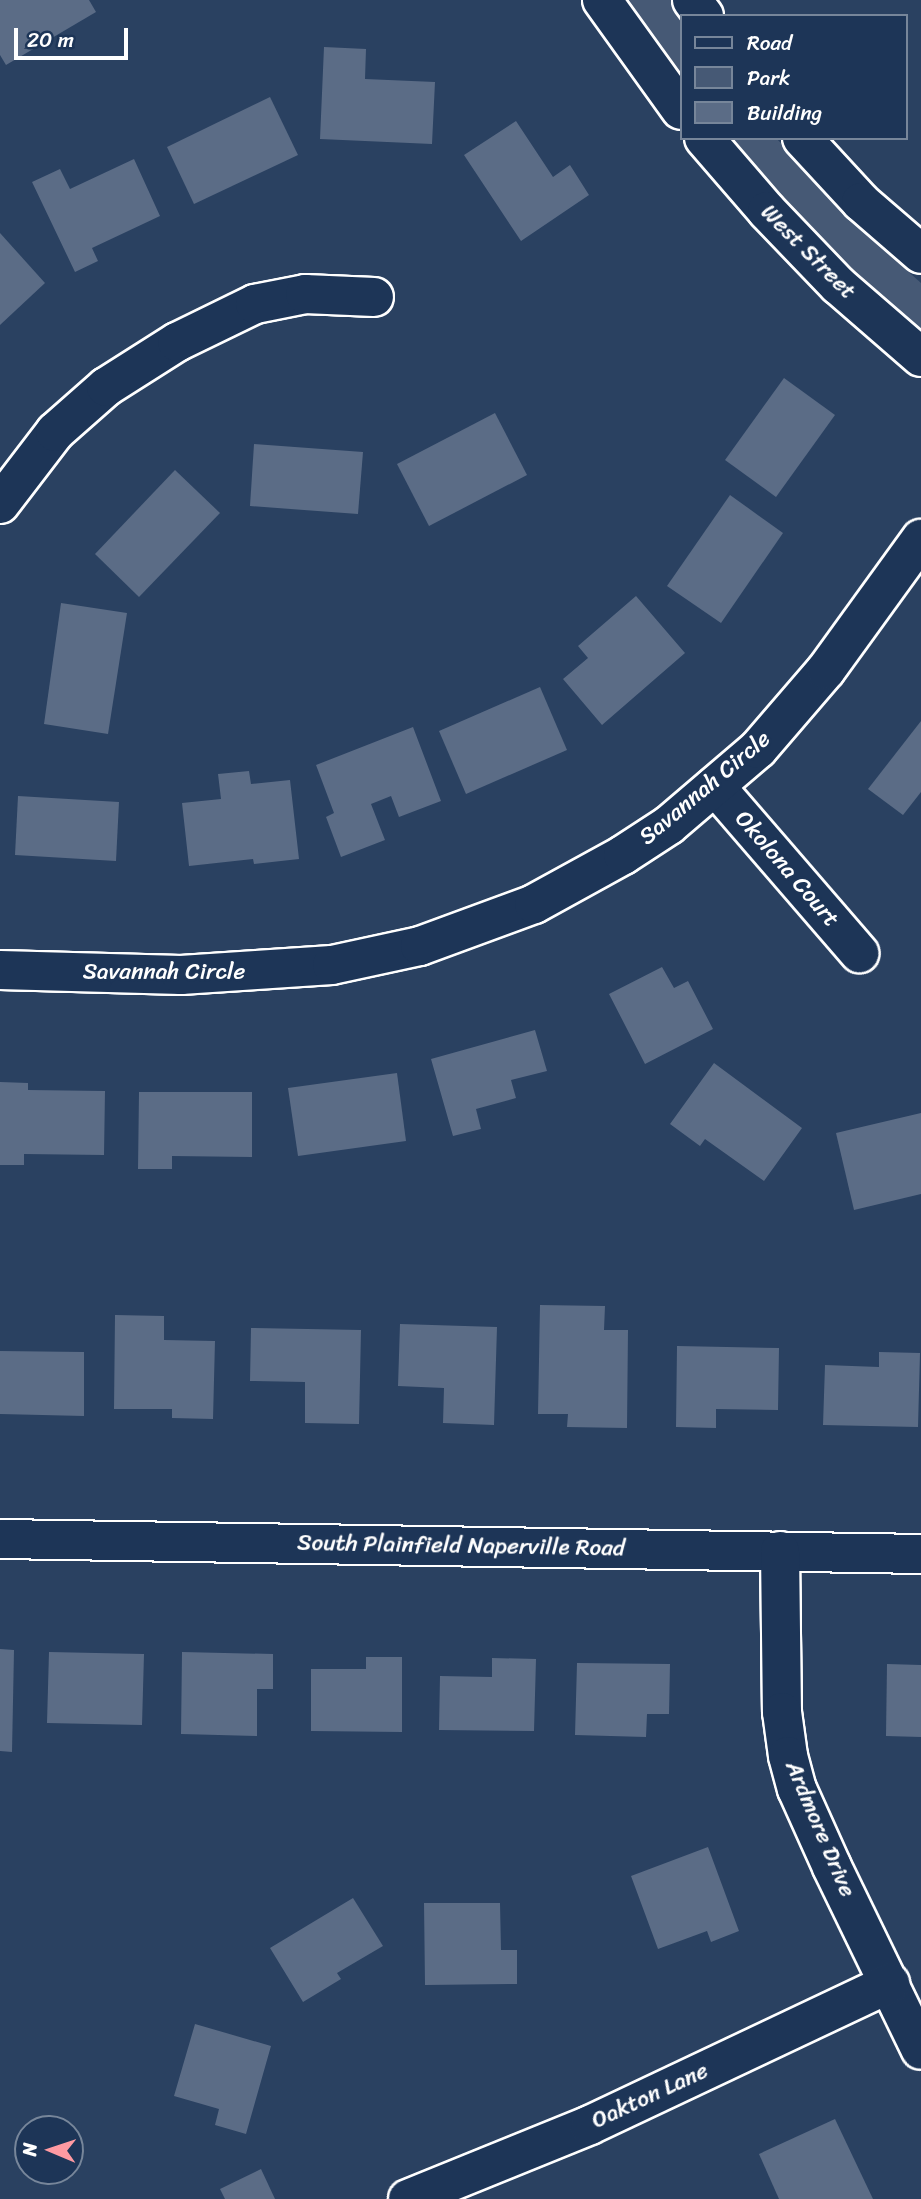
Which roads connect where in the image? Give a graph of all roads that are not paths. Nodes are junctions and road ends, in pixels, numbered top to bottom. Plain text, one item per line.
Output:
1 (602, 0) edge
2 (680, 109) edge
3 (706, 140) edge
4 (804, 140) edge
5 (921, 254) edge
6 (374, 297) dead end
7 (921, 357) edge
8 (0, 504) edge
9 (921, 539) edge
10 (715, 786) junction
11 (859, 953) dead end
12 (0, 970) edge
13 (0, 1539) edge
14 (780, 1552) junction
15 (921, 1554) edge
16 (890, 1983) junction
17 (921, 2050) edge
18 (408, 2199) edge

1 - 2 street
3 - 7 street, West Street
4 - 5 street
6 - 8 street
9 - 10 street, Savannah Circle
10 - 11 street, Okolona Court
10 - 12 street, Savannah Circle
13 - 14 street, South Plainfield Naperville Road
14 - 15 street, South Plainfield Naperville Road
14 - 16 street, Ardmore Drive
16 - 17 street, Ardmore Drive
16 - 18 street, Oakton Lane

